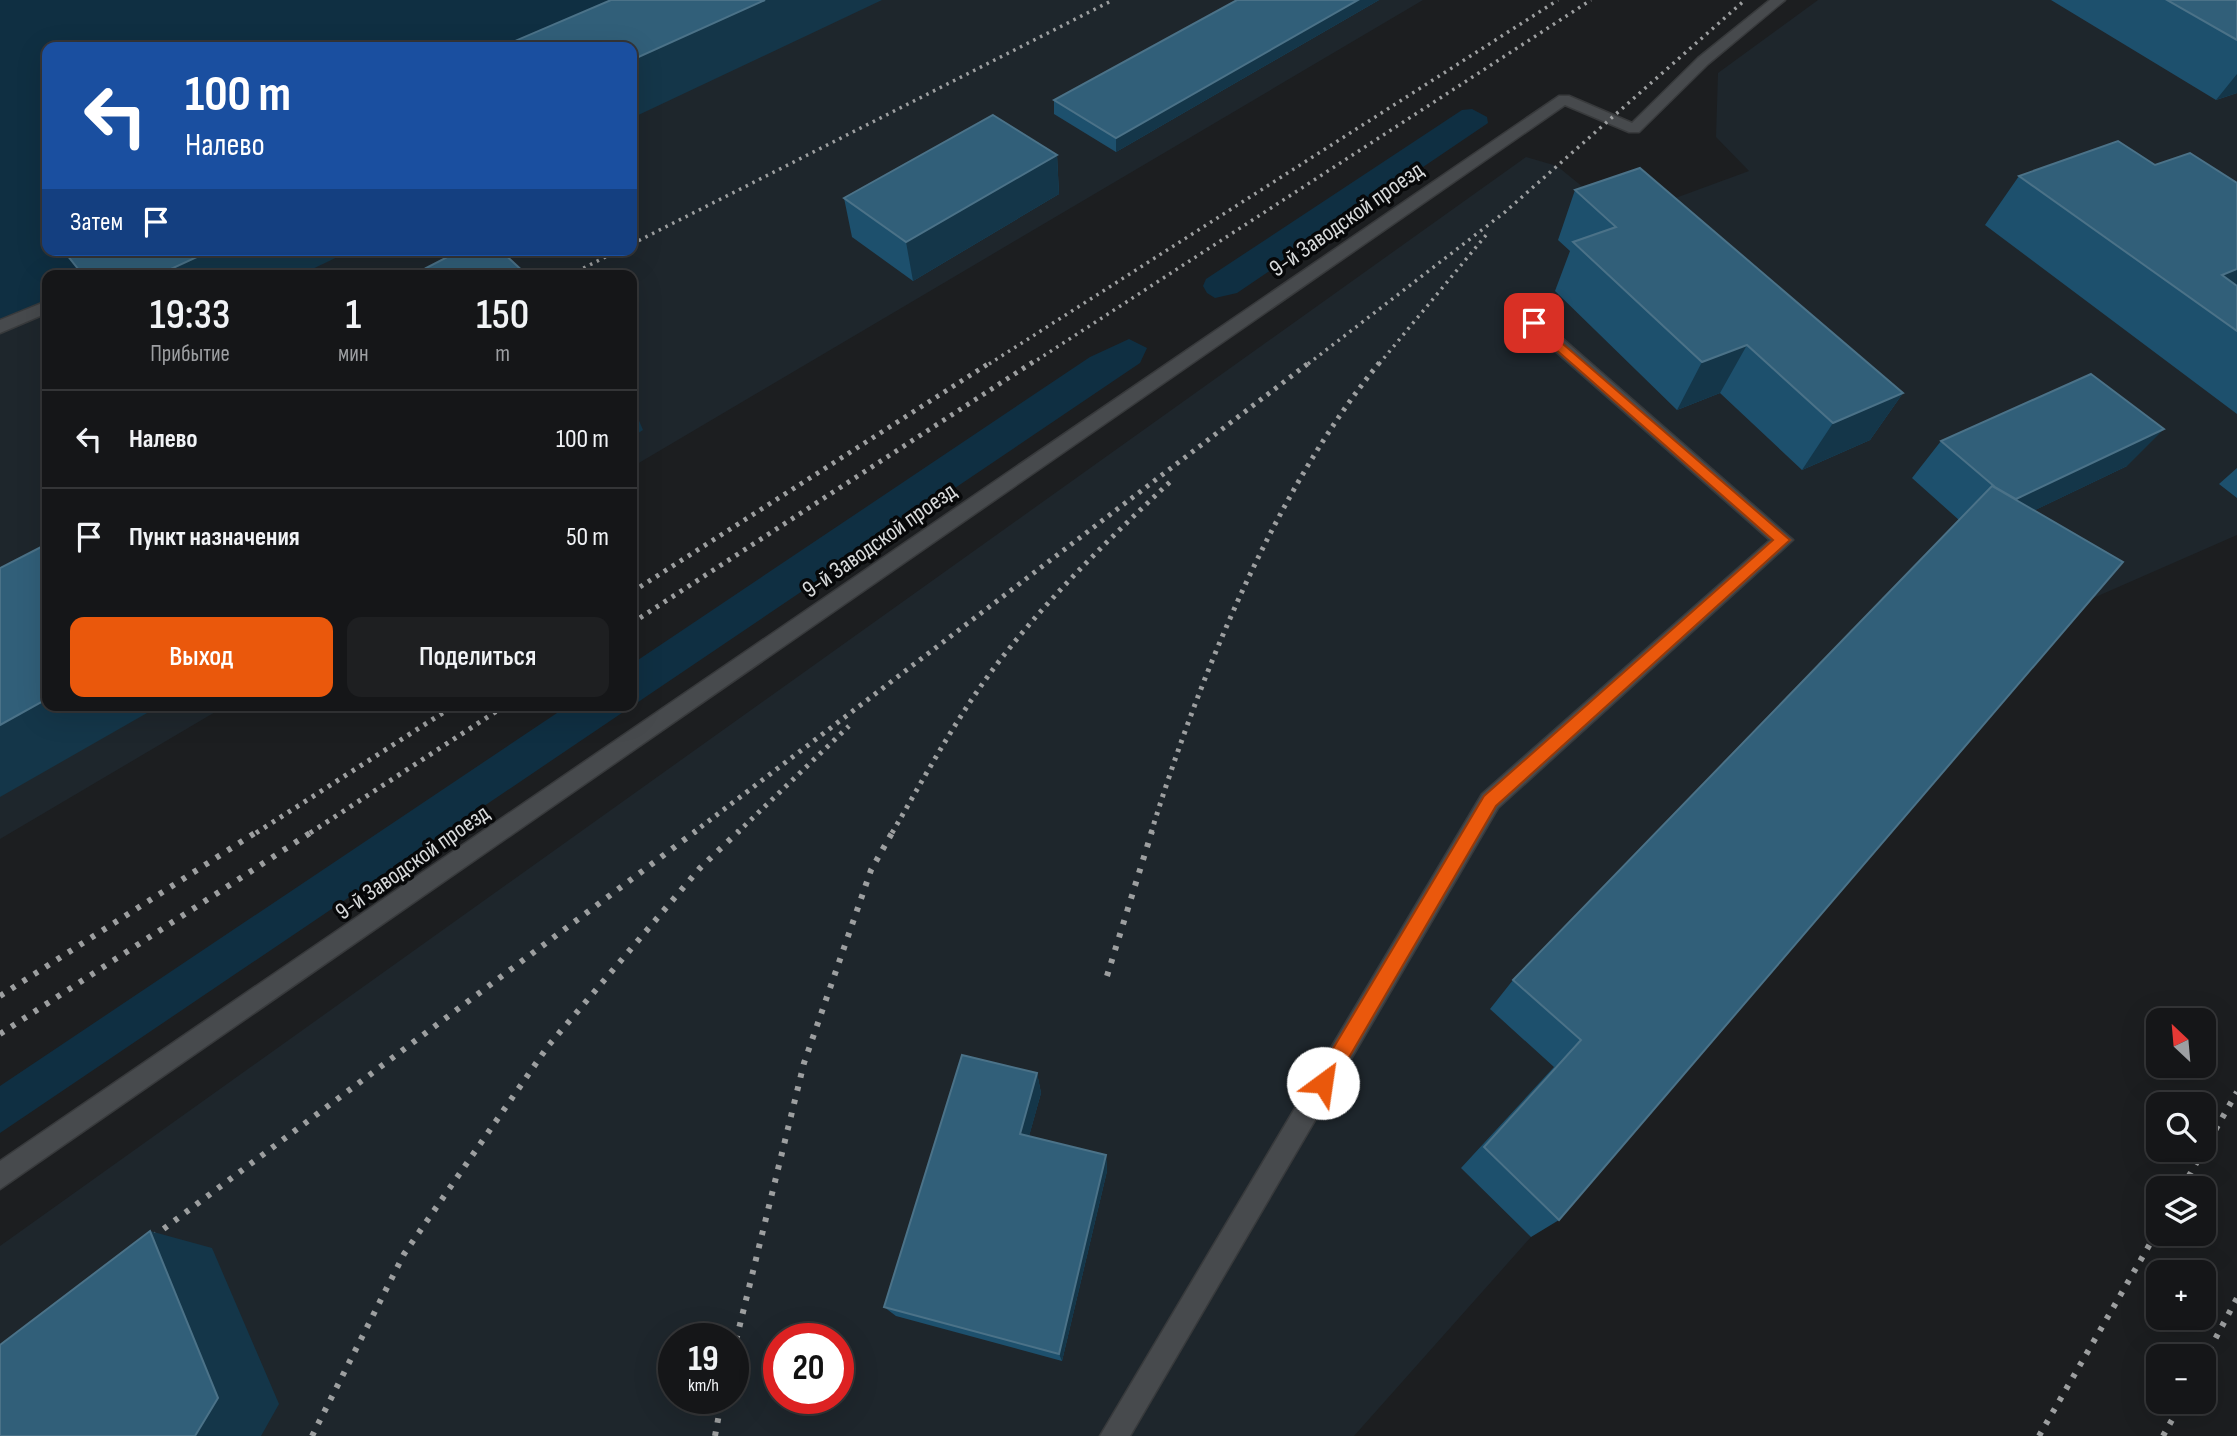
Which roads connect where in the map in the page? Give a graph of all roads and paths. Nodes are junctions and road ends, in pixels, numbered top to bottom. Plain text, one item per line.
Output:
1 (1778, 0) edge
2 (42, 309) edge
3 (1534, 323) dead end
4 (0, 327) edge
5 (0, 1176) edge
6 (1114, 1436) edge

1 - 5 lane, 9-й Заводской проезд
2 - 4 lane
3 - 6 lane

